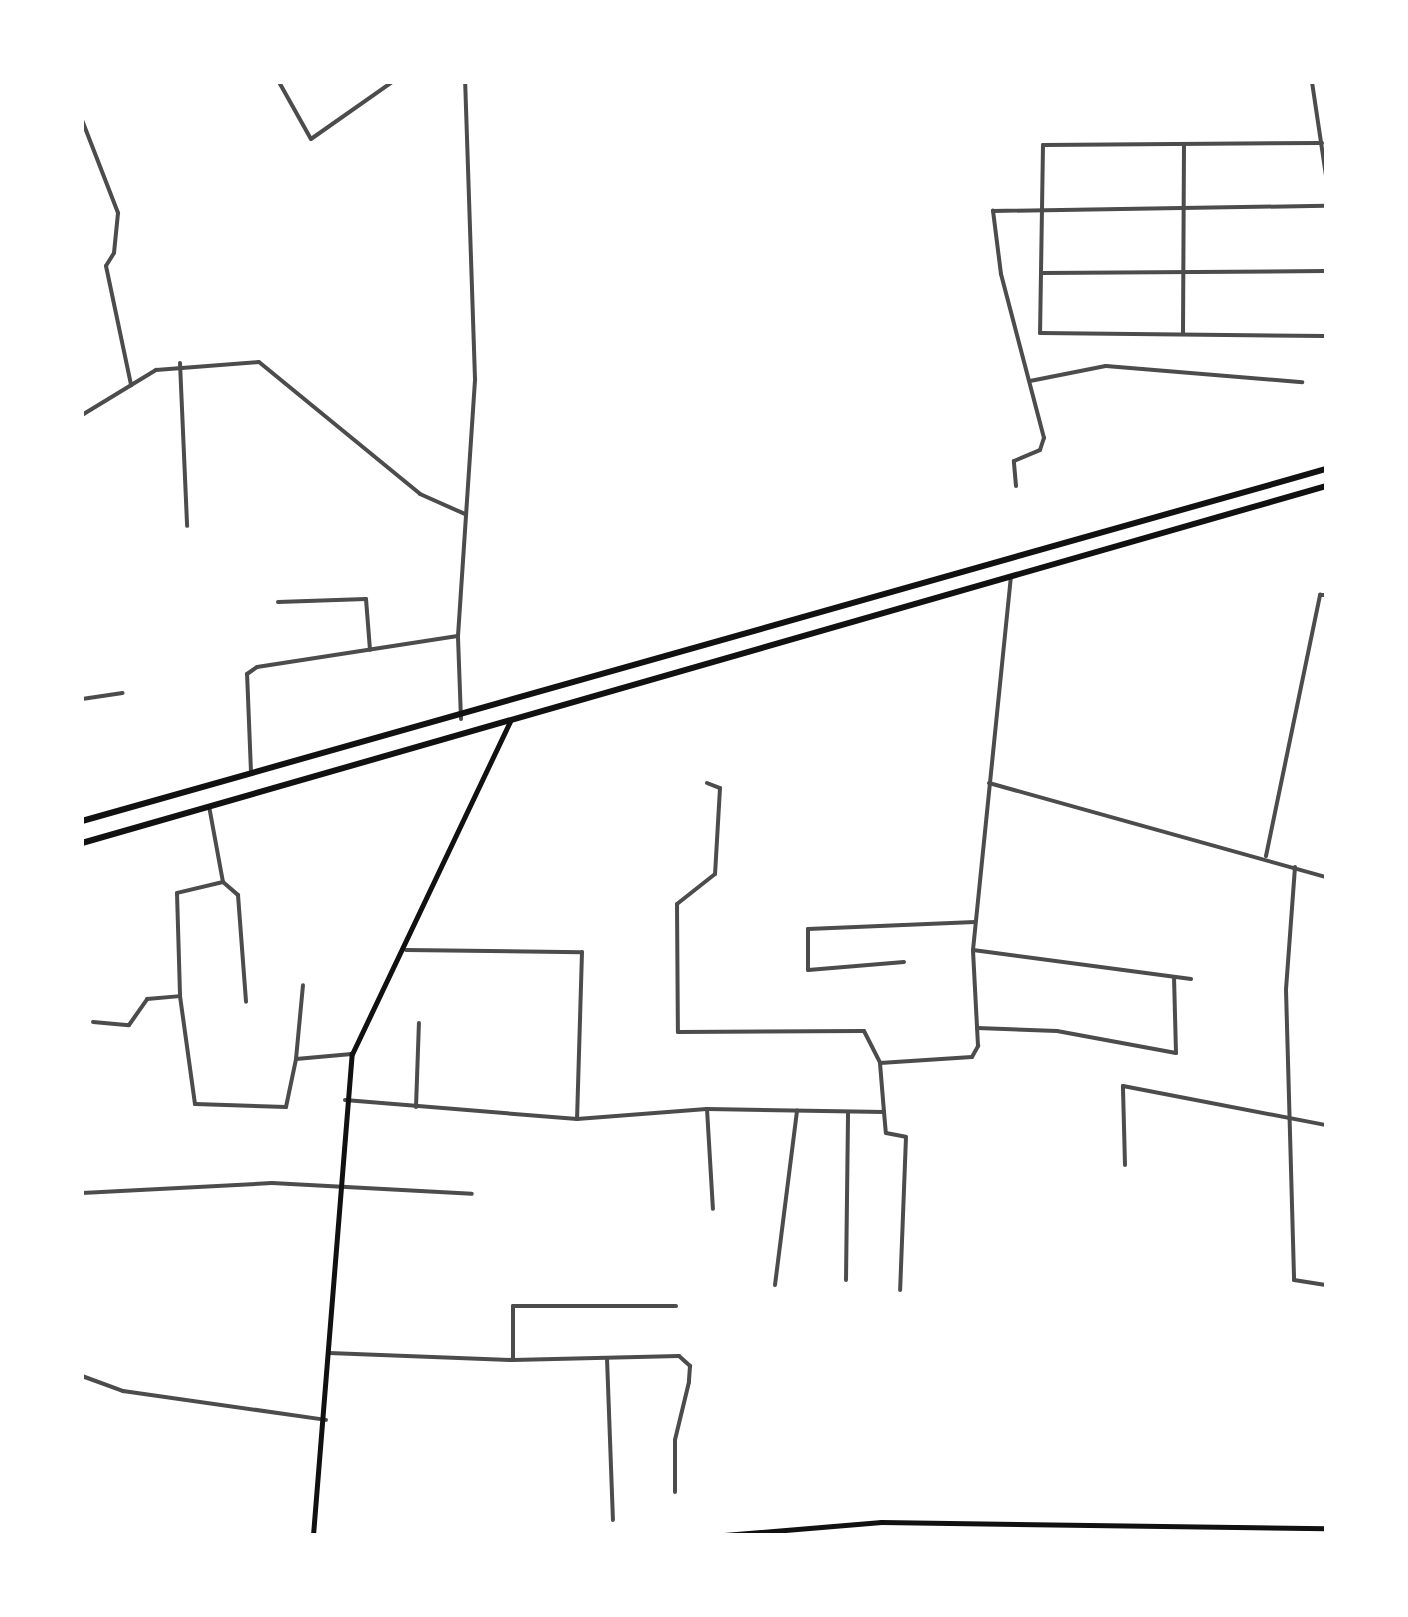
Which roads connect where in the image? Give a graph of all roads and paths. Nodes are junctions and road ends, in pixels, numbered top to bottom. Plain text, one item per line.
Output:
1 (279, 82) edge
2 (392, 82) edge
3 (465, 82) edge
4 (1312, 82) edge
5 (82, 120) edge
6 (1322, 143) junction
7 (1184, 144) junction
8 (1326, 176) edge
9 (1185, 205) junction
10 (1042, 206) junction
11 (1326, 206) edge
12 (1186, 271) junction
13 (1326, 271) edge
14 (1041, 273) junction
15 (1183, 334) junction
16 (1326, 336) edge
17 (180, 363) junction
18 (1030, 381) junction
19 (1302, 382) dead end
20 (131, 385) junction
21 (82, 415) edge
22 (1326, 469) edge
23 (1016, 486) dead end
24 (1326, 486) edge
25 (465, 514) junction
26 (187, 526) dead end
27 (1011, 577) junction
28 (1326, 595) edge
29 (278, 602) dead end
30 (458, 636) junction
31 (370, 650) junction
32 (123, 693) dead end
33 (82, 699) edge
34 (461, 719) junction
35 (510, 722) junction
36 (252, 775) junction
37 (707, 783) dead end
38 (989, 783) junction
39 (209, 806) junction
40 (82, 821) edge
41 (82, 843) edge
42 (1266, 856) junction
43 (1295, 867) junction
44 (1326, 877) edge
45 (223, 882) junction
46 (975, 922) junction
47 (406, 950) junction
48 (973, 950) junction
49 (904, 962) dead end
50 (1174, 977) junction
51 (1191, 979) dead end
52 (303, 985) dead end
53 (180, 996) junction
54 (246, 1002) dead end
55 (93, 1022) dead end
56 (419, 1023) dead end
57 (977, 1028) junction
58 (352, 1054) junction
59 (296, 1059) junction
60 (880, 1063) junction
61 (345, 1100) junction
62 (416, 1107) junction
63 (707, 1109) junction
64 (797, 1110) junction
65 (848, 1112) junction
66 (884, 1112) junction
67 (577, 1119) junction
68 (1288, 1121) junction
69 (1326, 1125) edge
70 (1125, 1165) dead end
71 (336, 1187) junction
72 (82, 1193) edge
73 (472, 1194) dead end
74 (713, 1209) dead end
75 (846, 1280) dead end
76 (775, 1285) dead end
77 (1326, 1285) edge
78 (900, 1290) dead end
79 (676, 1306) dead end
80 (329, 1353) junction
81 (607, 1358) junction
82 (513, 1360) junction
83 (82, 1376) edge
84 (326, 1420) junction
85 (675, 1492) dead end
86 (613, 1520) dead end
87 (1326, 1528) edge
88 (313, 1535) edge
89 (724, 1535) edge

1 - 2 street
3 - 25 street
4 - 6 street
5 - 20 street
6 - 7 street
6 - 8 street
7 - 9 street
7 - 10 street
9 - 10 street
9 - 11 street
9 - 12 street
10 - 14 street
10 - 18 street
12 - 13 street
12 - 14 street
12 - 15 street
14 - 15 street
15 - 16 street
17 - 20 street
17 - 25 street
17 - 26 street
18 - 19 street
18 - 23 street
20 - 21 street
22 - 34 highway
24 - 27 highway
25 - 30 street
27 - 35 highway
27 - 38 street
28 - 42 street
29 - 31 street
30 - 31 street
30 - 34 street
31 - 36 street
32 - 33 street
34 - 36 highway
35 - 39 highway
35 - 47 main road
36 - 40 highway
37 - 60 street
38 - 42 street
38 - 46 street
39 - 41 highway
39 - 45 street
42 - 43 street
43 - 44 street
43 - 68 street
45 - 53 street
45 - 54 street
46 - 48 street
46 - 49 street
47 - 58 main road
47 - 67 street
48 - 50 street
48 - 57 street
50 - 51 street
50 - 57 street
52 - 59 street
53 - 55 street
53 - 59 street
56 - 62 street
57 - 60 street
58 - 59 street
58 - 61 main road
60 - 66 street
61 - 62 street
61 - 71 main road
62 - 67 street
63 - 64 street
63 - 67 street
63 - 74 street
64 - 65 street
64 - 76 street
65 - 66 street
65 - 75 street
66 - 78 street
68 - 69 street
68 - 70 street
68 - 77 street
71 - 72 street
71 - 73 street
71 - 80 main road
79 - 82 street
80 - 82 street
80 - 84 main road
81 - 82 street
81 - 85 street
81 - 86 street
83 - 84 street
84 - 88 main road
87 - 89 main road

